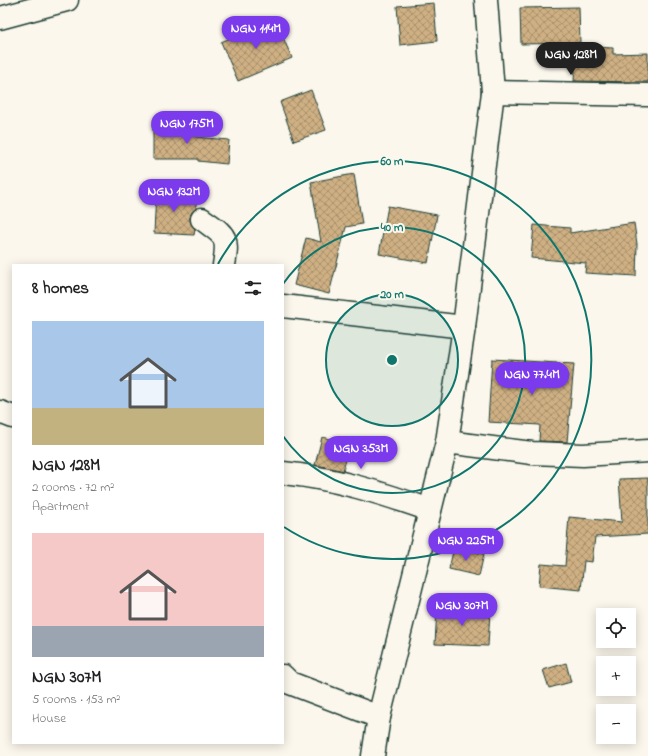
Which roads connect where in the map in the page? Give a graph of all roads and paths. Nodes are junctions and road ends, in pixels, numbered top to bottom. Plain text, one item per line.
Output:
1 (67, 0) edge
2 (486, 0) edge
3 (0, 18) edge
4 (492, 92) junction
5 (648, 95) edge
6 (202, 218) dead end
7 (224, 264) edge
8 (284, 306) edge
9 (464, 327) junction
10 (0, 412) edge
11 (12, 417) edge
12 (447, 442) junction
13 (648, 452) edge
14 (284, 473) edge
15 (430, 510) junction
16 (284, 677) edge
17 (379, 717) junction
18 (373, 756) edge

1 - 3 street
2 - 4 street
4 - 5 street
4 - 9 street
6 - 7 street
8 - 9 street
9 - 12 street
10 - 11 street
12 - 13 street
12 - 15 street
14 - 15 street
15 - 17 street
16 - 17 street
17 - 18 street

